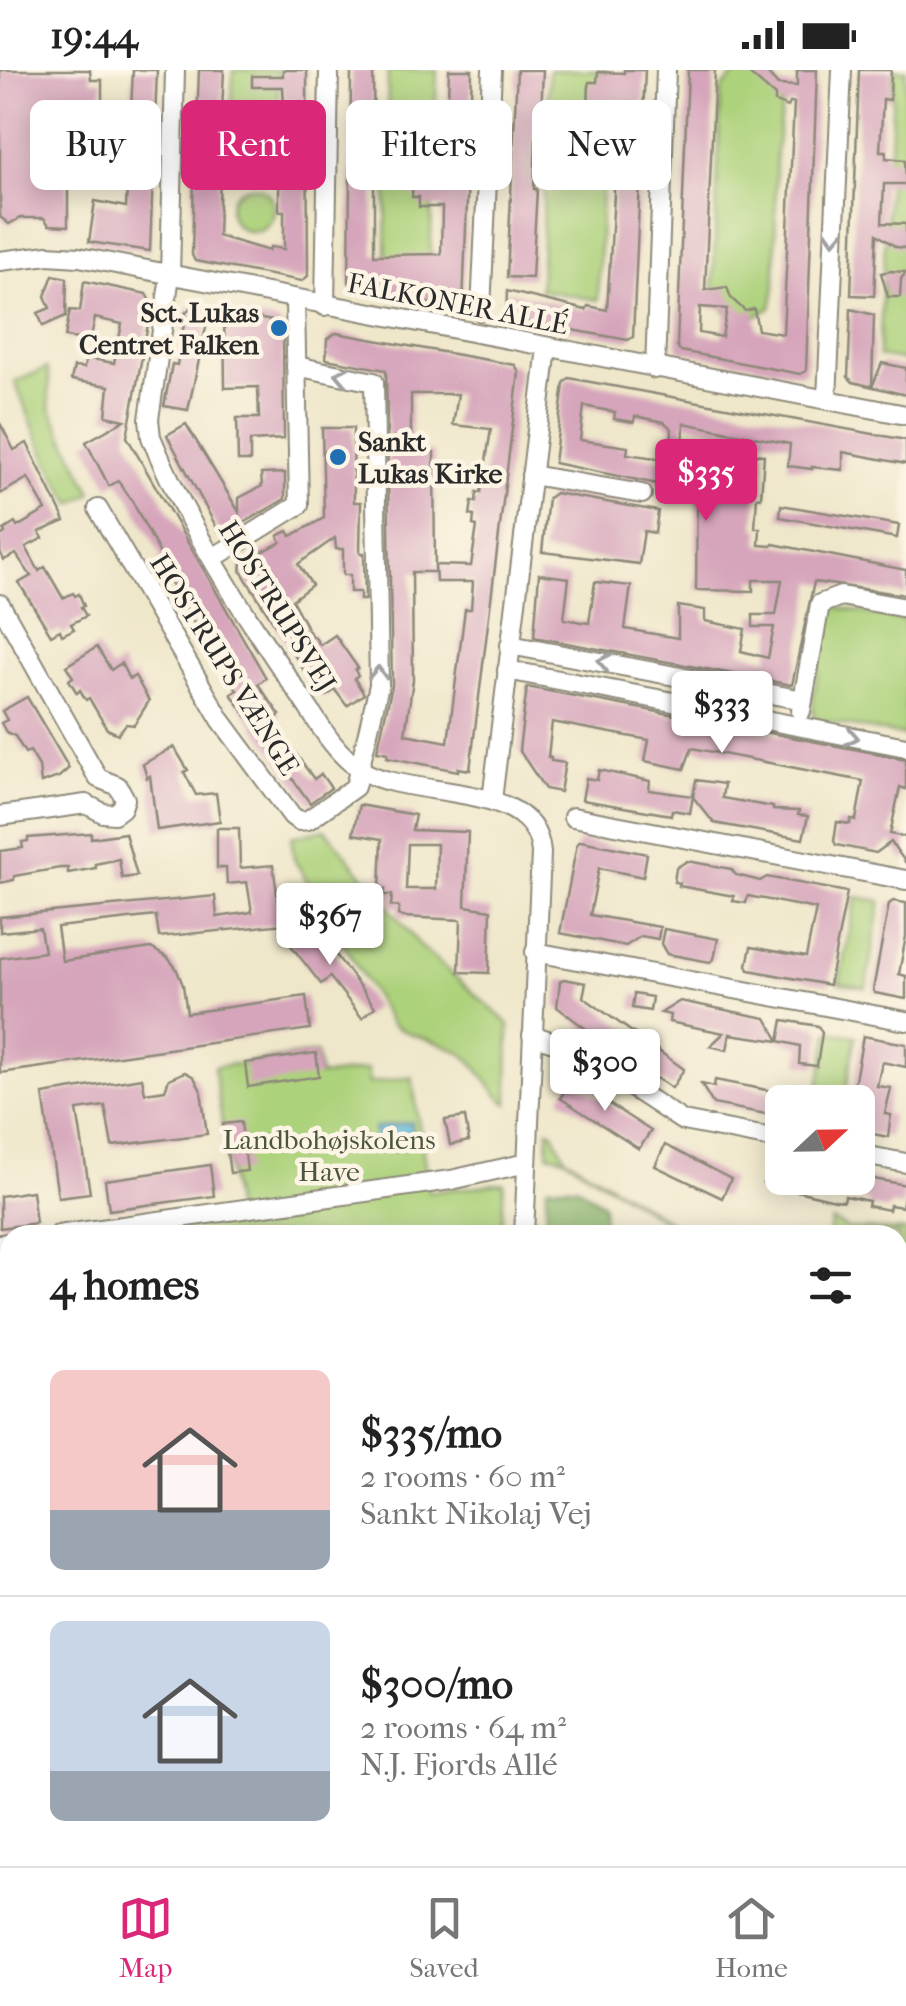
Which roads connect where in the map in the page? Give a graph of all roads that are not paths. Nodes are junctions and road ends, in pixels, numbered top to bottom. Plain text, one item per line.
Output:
1 (175, 70) edge
2 (329, 70) edge
3 (492, 70) edge
4 (666, 70) edge
5 (842, 70) edge
6 (0, 260) edge
7 (170, 276) junction
8 (295, 300) junction
9 (325, 306) junction
10 (480, 311) dead end
11 (548, 348) junction
12 (296, 366) junction
13 (655, 369) junction
14 (827, 400) junction
15 (906, 416) edge
16 (531, 474) junction
17 (642, 494) dead end
18 (98, 509) dead end
19 (213, 558) junction
20 (0, 604) edge
21 (906, 608) edge
22 (5, 623) edge
23 (510, 645) junction
24 (507, 670) junction
25 (803, 700) junction
26 (798, 726) junction
27 (906, 747) edge
28 (360, 769) junction
29 (94, 792) junction
30 (492, 800) junction
31 (0, 816) edge
32 (573, 817) dead end
33 (906, 880) edge
34 (536, 952) junction
35 (906, 1022) edge
36 (532, 1035) junction
37 (765, 1137) edge
38 (875, 1157) edge
39 (527, 1163) junction
40 (906, 1163) edge
41 (130, 1225) edge
42 (524, 1225) edge

1 - 7 street, HOSTRUPSVEJ
2 - 9 street
3 - 10 street
4 - 13 street
5 -> 14 street
6 - 7 street, FALKONER ALLÉ
7 - 8 street, FALKONER ALLÉ
7 - 19 street, HOSTRUPSVEJ
8 - 9 street, FALKONER ALLÉ
8 - 12 street
9 - 11 street, FALKONER ALLÉ
11 - 13 street, FALKONER ALLÉ
11 - 16 street
12 - 19 street
28 -> 12 street
13 - 14 street, FALKONER ALLÉ
14 - 15 street, FALKONER ALLÉ
16 - 17 street
16 - 23 street
18 - 28 street, HOSTRUPS VÆNGE
19 - 28 street, HOSTRUPSVEJ
20 - 22 street
21 - 25 street
22 - 29 street
23 - 24 street
25 -> 23 street
24 - 26 street
24 - 30 street
25 - 26 street
26 -> 27 street
28 - 30 street, HOSTRUPSVEJ
29 - 29 street
29 - 31 street
30 - 34 street, HOSTRUPSVEJ
32 - 33 street
34 - 35 street
34 - 36 street
36 - 37 street
36 - 39 street
38 - 40 street
39 - 41 street
39 - 42 street

